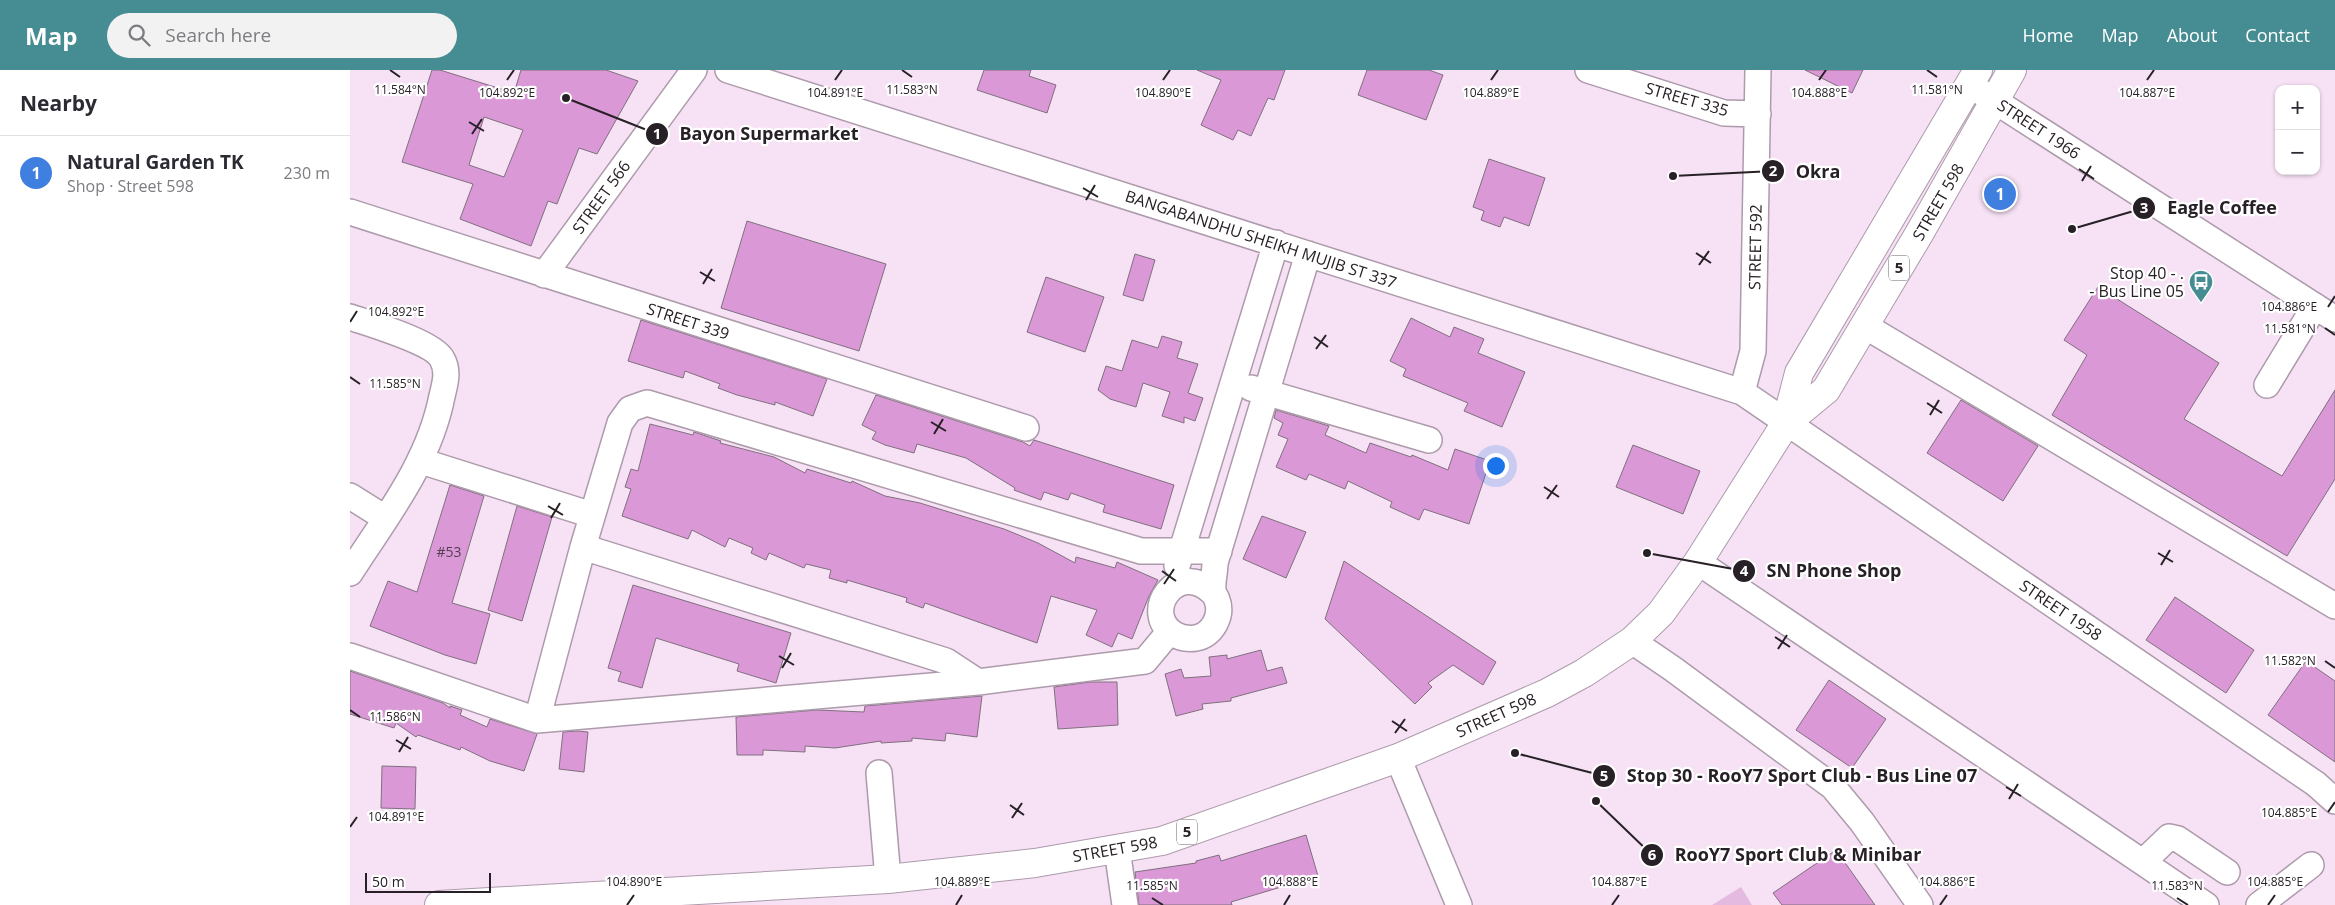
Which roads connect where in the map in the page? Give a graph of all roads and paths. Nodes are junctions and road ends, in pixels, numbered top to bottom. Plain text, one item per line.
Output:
1 (694, 70) edge
2 (728, 70) edge
3 (1588, 70) edge
4 (1758, 70) edge
5 (2012, 70) edge
6 (1974, 77) edge
7 (1996, 101) junction
8 (1758, 114) junction
9 (350, 212) edge
10 (1276, 244) junction
11 (1308, 254) junction
12 (544, 275) junction
13 (2325, 313) edge
14 (350, 317) edge
15 (1865, 326) junction
16 (1234, 383) junction
17 (2267, 385) dead end
18 (1742, 392) junction
19 (1266, 393) junction
20 (1786, 423) junction
21 (1026, 428) dead end
22 (1429, 440) dead end
23 (421, 462) junction
24 (350, 496) edge
25 (592, 515) junction
26 (385, 518) junction
27 (582, 547) junction
28 (1182, 551) junction
29 (1219, 551) junction
30 (1698, 562) junction
31 (350, 573) edge
32 (1169, 589) junction
33 (1212, 592) junction
34 (2335, 606) edge
35 (1170, 631) junction
36 (1632, 641) junction
37 (350, 656) edge
38 (978, 682) junction
39 (537, 720) junction
40 (1398, 758) junction
41 (878, 772) dead end
42 (2335, 801) edge
43 (1116, 848) junction
44 (2144, 862) junction
45 (2311, 865) dead end
46 (2227, 872) dead end
47 (888, 880) junction
48 (660, 899) edge
49 (439, 905) edge
50 (1125, 905) edge
51 (1459, 905) edge
52 (1920, 905) edge
53 (2206, 905) edge
54 (2259, 905) edge

1 - 12 street, STREET 566
2 - 10 street, BANGABANDHU SHEIKH MUJIB ST 337
3 - 8 street, STREET 335
4 - 8 street, STREET 592
5 - 7 main road, STREET 598 / 5
6 - 7 street, STREET 1966
6 - 20 main road, STREET 598 / 5
7 - 13 street, STREET 1966
7 - 15 main road, STREET 598 / 5
8 - 18 street, STREET 592
9 - 12 street, STREET 339
10 - 11 street, BANGABANDHU SHEIKH MUJIB ST 337
10 - 16 street
11 - 18 street, BANGABANDHU SHEIKH MUJIB ST 337
11 - 19 street
12 - 21 street, STREET 339
13 - 17 street
14 - 23 street
15 - 20 main road, STREET 598 / 5
15 - 34 street
16 - 19 street
16 - 28 street
18 - 20 street, BANGABANDHU SHEIKH MUJIB ST 337
19 - 22 street
19 - 29 street
20 - 30 main road, STREET 598 / 5
20 - 42 street, STREET 1958
23 - 25 street
23 - 26 street
24 - 26 street
25 - 27 street
25 - 28 street
26 - 31 street
27 - 38 street
27 - 39 street
28 - 29 street
28 - 32 street
29 - 33 street
30 - 36 main road, STREET 598 / 5
30 - 44 street
32 - 33 street
32 - 35 street
33 - 35 street
35 - 38 street
36 - 40 main road, STREET 598 / 5
36 - 52 street
37 - 39 street
38 - 39 street
40 - 43 main road, STREET 598 / 5
40 - 51 street
41 - 47 street
43 - 47 main road, STREET 598 / 5
43 - 50 street
44 - 46 street
44 - 53 street
45 - 54 street
47 - 48 main road, STREET 598 / 5
48 - 49 main road, STREET 598 / 5

